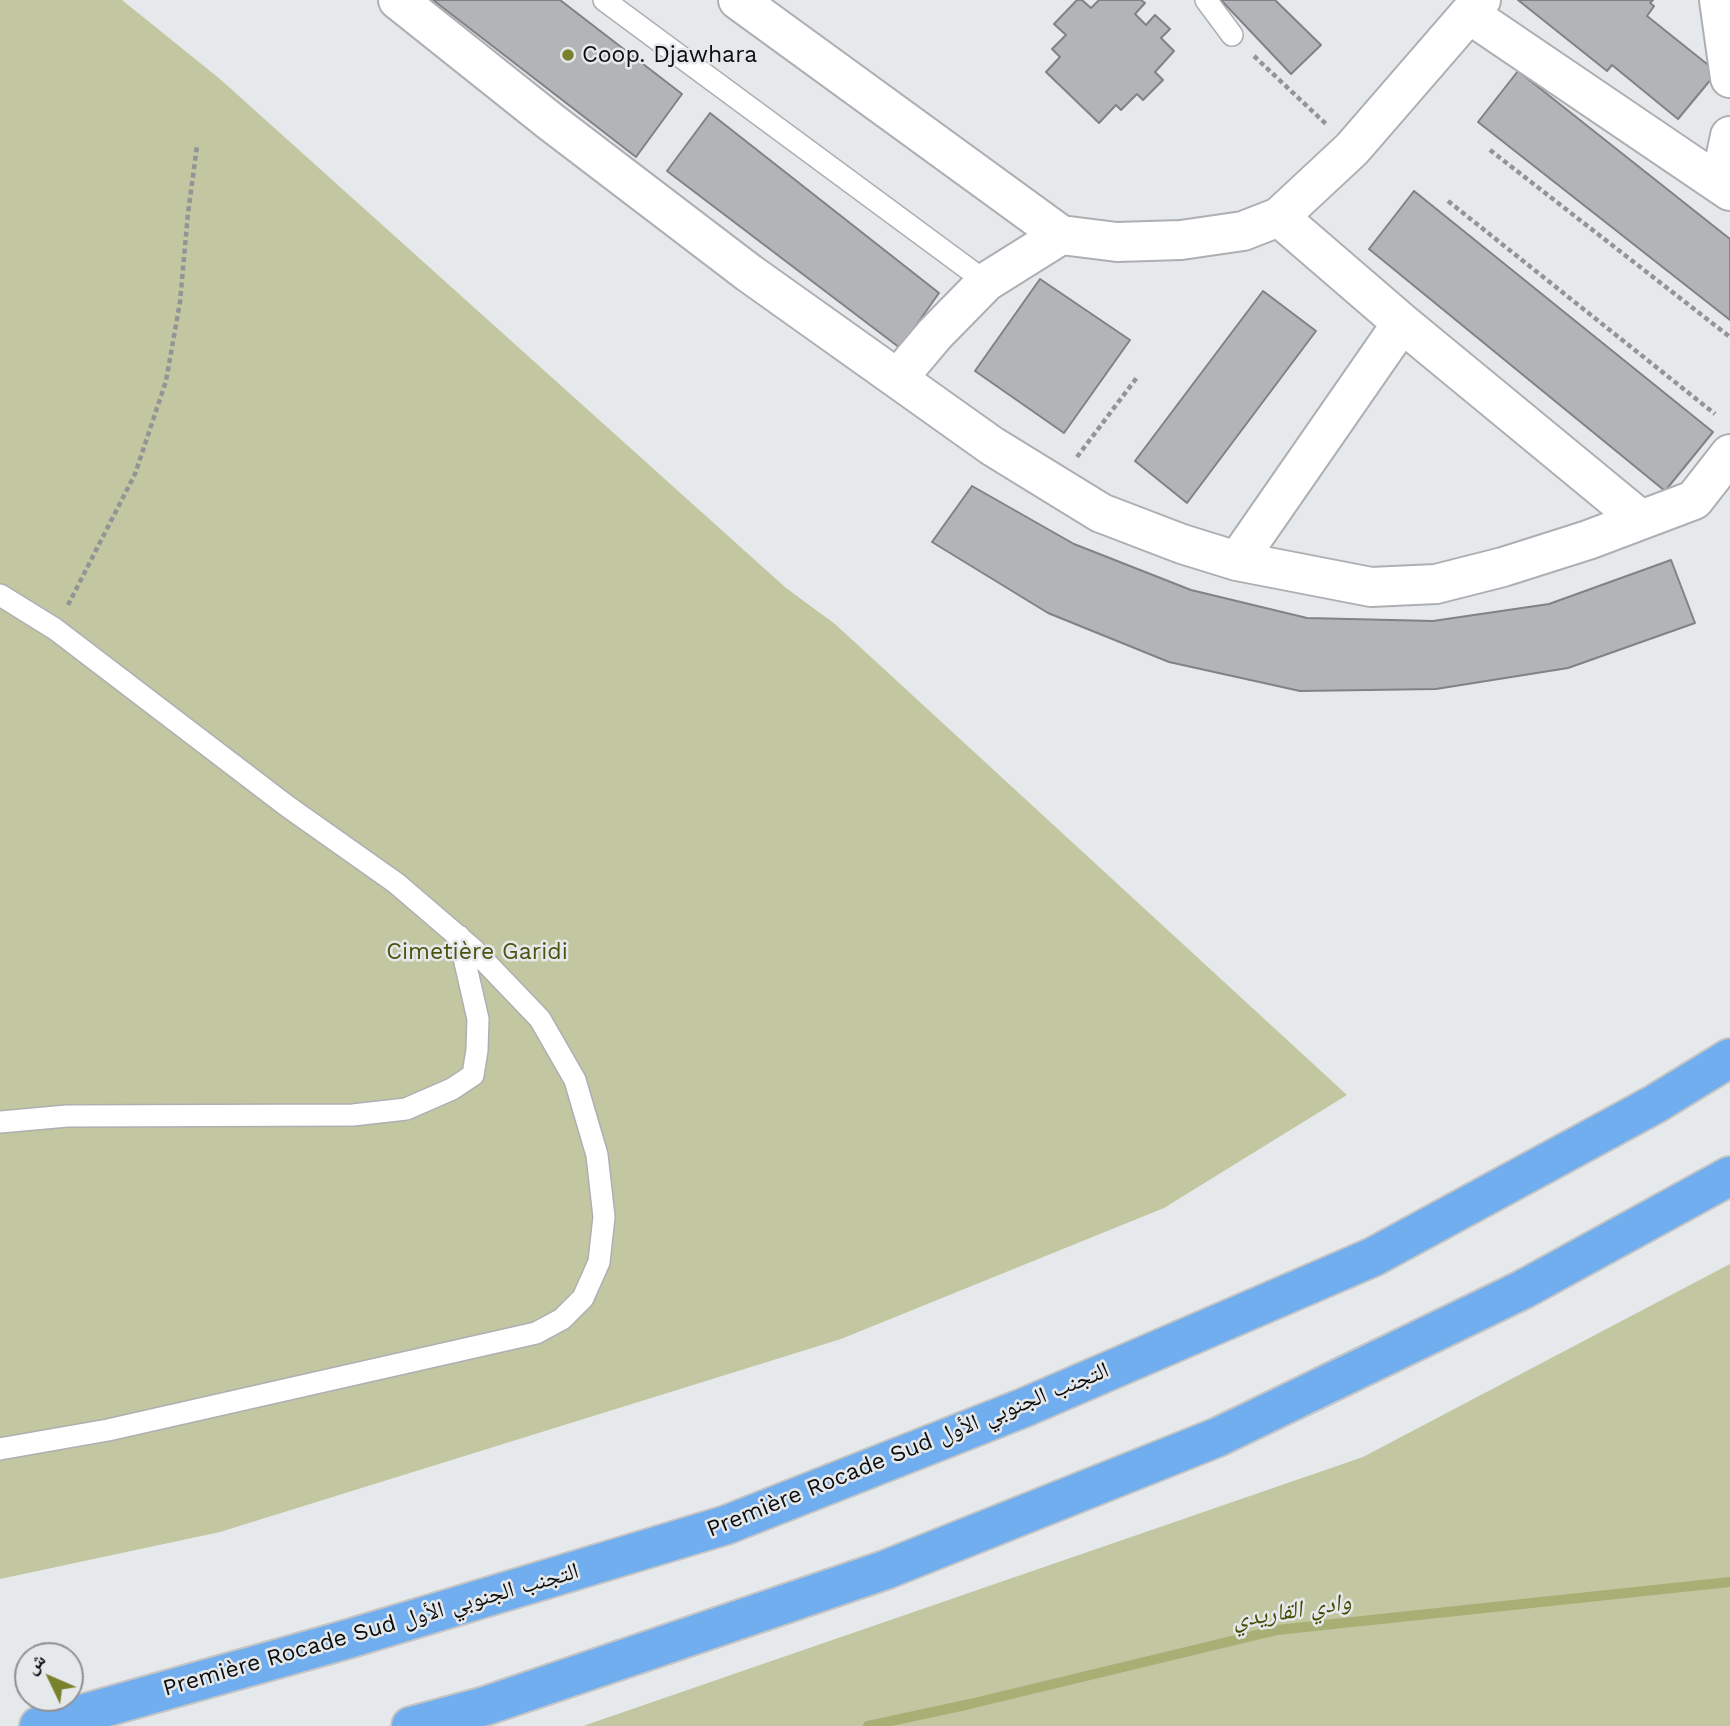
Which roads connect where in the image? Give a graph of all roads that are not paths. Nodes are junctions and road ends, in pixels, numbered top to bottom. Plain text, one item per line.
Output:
1 (398, 0) edge
2 (604, 0) edge
3 (738, 0) edge
4 (1206, 0) edge
5 (1719, 0) edge
6 (1475, 7) edge
7 (1232, 35) road end
8 (1730, 78) edge
9 (1730, 136) edge
10 (1725, 187) edge
11 (1279, 217) junction
12 (1061, 235) junction
13 (986, 282) junction
14 (1402, 323) junction
15 (898, 378) junction
16 (1730, 454) edge
17 (1641, 520) junction
18 (1237, 561) junction
19 (0, 596) edge
20 (459, 936) junction
21 (1730, 1058) edge
22 (0, 1122) edge
23 (1730, 1176) edge
24 (0, 1449) edge
25 (39, 1726) edge
26 (411, 1726) edge

1 - 15 street
2 - 13 lane
3 - 12 street
4 - 7 lane
5 - 8 street
6 - 10 street
6 - 11 street
9 - 10 street
11 - 12 street
11 - 14 street
12 - 13 street
13 - 15 street
14 - 17 street
14 - 18 street
15 - 18 street
16 - 17 street
17 - 18 street
19 - 20 lane
20 - 22 lane
20 - 24 lane
21 - 25 highway, Première Rocade Sud التجنب الجنوبي الأول
23 - 26 highway

